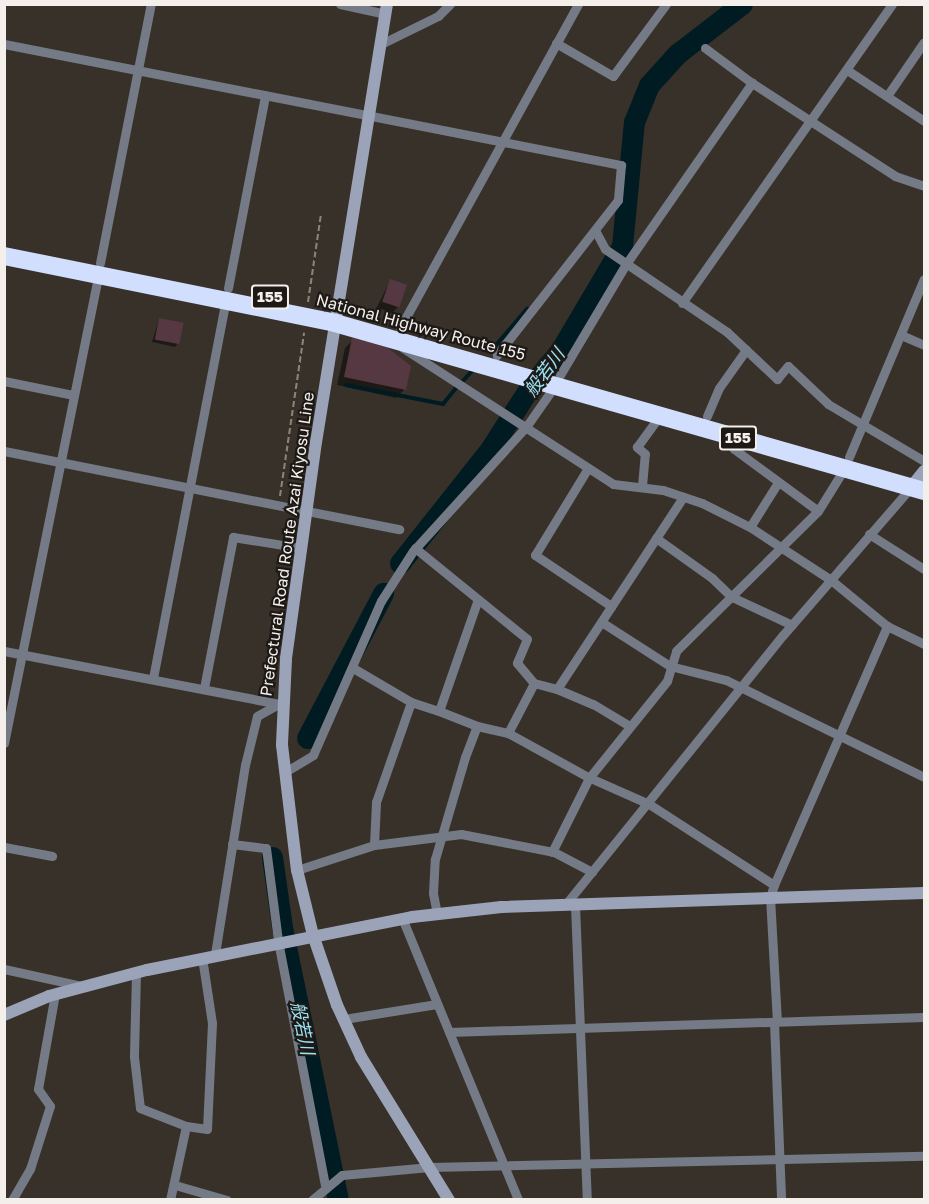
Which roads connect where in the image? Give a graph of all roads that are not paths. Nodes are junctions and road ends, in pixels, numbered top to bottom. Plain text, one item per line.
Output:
1 (151, 4) edge
2 (340, 4) edge
3 (450, 4) edge
4 (578, 4) edge
5 (666, 4) edge
6 (892, 4) edge
7 (387, 9) edge
8 (924, 42) edge
9 (556, 43) junction
10 (4, 44) edge
11 (381, 44) junction
12 (705, 48) dead end
13 (138, 70) junction
14 (847, 70) junction
15 (752, 83) junction
16 (265, 96) junction
17 (887, 96) junction
18 (370, 118) junction
19 (924, 121) edge
20 (811, 122) junction
21 (502, 143) junction
22 (924, 186) edge
23 (595, 230) junction
24 (4, 244) edge
25 (4, 256) edge
26 (624, 263) junction
27 (99, 269) junction
28 (924, 279) edge
29 (227, 294) junction
30 (681, 303) junction
31 (336, 316) junction
32 (398, 334) junction
33 (901, 335) junction
34 (924, 345) edge
35 (746, 350) junction
36 (497, 355) junction
37 (529, 371) junction
38 (556, 379) junction
39 (4, 381) edge
40 (73, 394) junction
41 (660, 415) junction
42 (707, 416) junction
43 (865, 423) junction
44 (524, 426) junction
45 (732, 436) junction
46 (4, 452) edge
47 (61, 462) junction
48 (846, 463) junction
49 (588, 468) junction
50 (921, 478) edge
51 (777, 484) junction
52 (642, 486) junction
53 (189, 488) junction
54 (683, 496) junction
55 (307, 510) junction
56 (818, 512) junction
57 (750, 527) junction
58 (399, 529) dead end
59 (869, 534) junction
60 (656, 538) junction
61 (782, 547) junction
62 (302, 548) junction
63 (415, 548) junction
64 (924, 569) edge
65 (831, 579) junction
66 (732, 597) junction
67 (477, 602) junction
68 (611, 606) junction
69 (603, 623) junction
70 (792, 625) junction
71 (887, 626) junction
72 (924, 644) edge
73 (4, 651) edge
74 (22, 655) junction
75 (670, 666) junction
76 (353, 668) junction
77 (153, 678) junction
78 (534, 683) junction
79 (204, 688) junction
80 (742, 688) junction
81 (557, 689) junction
82 (411, 702) junction
83 (280, 703) junction
84 (439, 711) junction
85 (628, 725) junction
86 (477, 726) junction
87 (508, 733) junction
88 (839, 737) junction
89 (4, 743) edge
90 (285, 772) junction
91 (924, 777) edge
92 (589, 778) junction
93 (649, 804) junction
94 (440, 836) junction
95 (232, 844) junction
96 (374, 845) junction
97 (4, 847) edge
98 (552, 852) junction
99 (52, 856) dead end
100 (297, 870) junction
101 (592, 872) junction
102 (772, 891) junction
103 (924, 893) edge
104 (570, 905) junction
105 (437, 914) junction
106 (402, 918) junction
107 (313, 935) junction
108 (278, 941) junction
109 (215, 954) junction
110 (202, 958) junction
111 (4, 969) edge
112 (136, 973) junction
113 (83, 987) junction
114 (56, 994) junction
115 (437, 1004) junction
116 (4, 1015) edge
117 (924, 1017) edge
118 (344, 1019) junction
119 (776, 1022) junction
120 (579, 1028) junction
121 (449, 1032) junction
122 (186, 1126) junction
123 (924, 1156) edge
124 (780, 1159) junction
125 (585, 1165) junction
126 (504, 1166) junction
127 (430, 1167) junction
128 (175, 1185) junction
129 (326, 1185) junction
130 (12, 1200) edge
131 (170, 1200) edge
132 (227, 1200) edge
133 (312, 1200) edge
134 (449, 1200) edge
135 (518, 1200) edge
136 (587, 1200) edge
137 (781, 1200) edge

1 - 13 street
2 - 7 street
3 - 11 street
4 - 9 street
5 - 9 street
6 - 14 street
7 - 11 main road, Prefectural Road Route Azai Kiyosu Line
8 - 17 street
9 - 21 street
10 - 13 street
11 - 18 main road, Prefectural Road Route Azai Kiyosu Line
12 - 15 street
13 - 16 street
13 - 27 street
14 - 17 street
14 - 20 street
15 - 20 street
15 - 26 street
16 - 18 street
16 - 29 street
17 - 19 street
18 - 21 street
18 - 31 main road, Prefectural Road Route Azai Kiyosu Line
20 - 22 street
20 - 30 street
21 - 23 street
21 - 32 street
23 - 26 street
23 - 36 street
24 - 27 highway, National Highway Route 155 / 155
25 - 27 highway, National Highway Route 155 / 155
26 - 30 street
26 - 38 street
27 - 29 highway, National Highway Route 155 / 155
27 - 40 street
28 - 33 street
29 - 31 highway, National Highway Route 155 / 155
29 - 53 street
30 - 35 street
31 - 32 highway, National Highway Route 155 / 155
31 - 55 main road, Prefectural Road Route Azai Kiyosu Line
32 - 36 highway, National Highway Route 155 / 155
32 - 37 highway, National Highway Route 155 / 155
32 - 44 street
33 - 34 street
33 - 43 street
35 - 42 street
35 - 43 street
36 - 37 highway, National Highway Route 155 / 155
37 - 38 highway, National Highway Route 155 / 155
38 - 41 highway, National Highway Route 155 / 155
38 - 42 highway, National Highway Route 155 / 155
38 - 44 street
39 - 40 street
40 - 47 street
41 - 45 highway, National Highway Route 155 / 155
41 - 52 street
42 - 48 highway, National Highway Route 155 / 155
43 - 48 street
43 - 50 street
44 - 49 street
44 - 63 street
45 - 48 highway, National Highway Route 155 / 155
45 - 51 street
46 - 47 street
47 - 53 street
47 - 74 street
48 - 50 highway, National Highway Route 155 / 155
48 - 56 street
49 - 52 street
49 - 68 street
50 - 59 street
51 - 56 street
51 - 57 street
52 - 54 street
53 - 55 street
53 - 77 street
54 - 57 street
54 - 60 street
55 - 58 street
55 - 62 main road, Prefectural Road Route Azai Kiyosu Line
56 - 61 street
57 - 61 street
59 - 64 street
59 - 65 street
60 - 66 street
60 - 68 street
61 - 65 street
61 - 66 street
62 - 79 street
62 - 83 main road, Prefectural Road Route Azai Kiyosu Line
63 - 67 street
63 - 76 street
65 - 70 street
65 - 71 street
66 - 70 street
66 - 75 street
67 - 78 street
67 - 84 street
68 - 69 street
69 - 75 street
69 - 81 street
70 - 80 street
71 - 72 street
71 - 88 street
73 - 74 street
74 - 77 street
74 - 89 street
75 - 80 street
75 - 85 street
76 - 82 street
76 - 90 street
77 - 79 street
78 - 81 street
78 - 87 street
79 - 83 street
80 - 88 street
80 - 93 street
81 - 85 street
82 - 84 street
82 - 96 street
83 - 90 main road, Prefectural Road Route Azai Kiyosu Line
83 - 95 street
84 - 86 street
85 - 92 street
86 - 87 street
86 - 94 street
87 - 92 street
88 - 91 street
88 - 102 street
90 - 100 main road, Prefectural Road Route Azai Kiyosu Line
92 - 93 street
92 - 98 street
93 - 101 street
93 - 102 street
94 - 96 street
94 - 98 street
94 - 105 street
95 - 108 street
95 - 109 street
96 - 100 street
97 - 99 street
98 - 101 street
100 - 107 main road, Prefectural Road Route Azai Kiyosu Line
101 - 104 street
102 - 103 main road
102 - 104 main road
102 - 119 street
104 - 105 main road
104 - 120 street
105 - 106 main road
106 - 107 main road
106 - 115 street
107 - 108 main road
107 - 118 main road, Prefectural Road Route Azai Kiyosu Line
108 - 109 main road
108 - 129 street
109 - 110 main road
110 - 112 main road
110 - 122 street
111 - 113 street
112 - 113 main road
112 - 122 street
113 - 114 main road
114 - 116 main road
114 - 130 street
115 - 118 street
115 - 121 street
117 - 119 street
118 - 127 main road, Prefectural Road Route Azai Kiyosu Line
119 - 120 street
119 - 124 street
120 - 121 street
120 - 125 street
121 - 126 street
122 - 128 street
123 - 124 street
124 - 125 street
124 - 137 street
125 - 126 street
125 - 136 street
126 - 127 street
126 - 135 street
127 - 129 street
127 - 134 main road, Prefectural Road Route Azai Kiyosu Line
128 - 131 street
128 - 132 street
129 - 133 street

